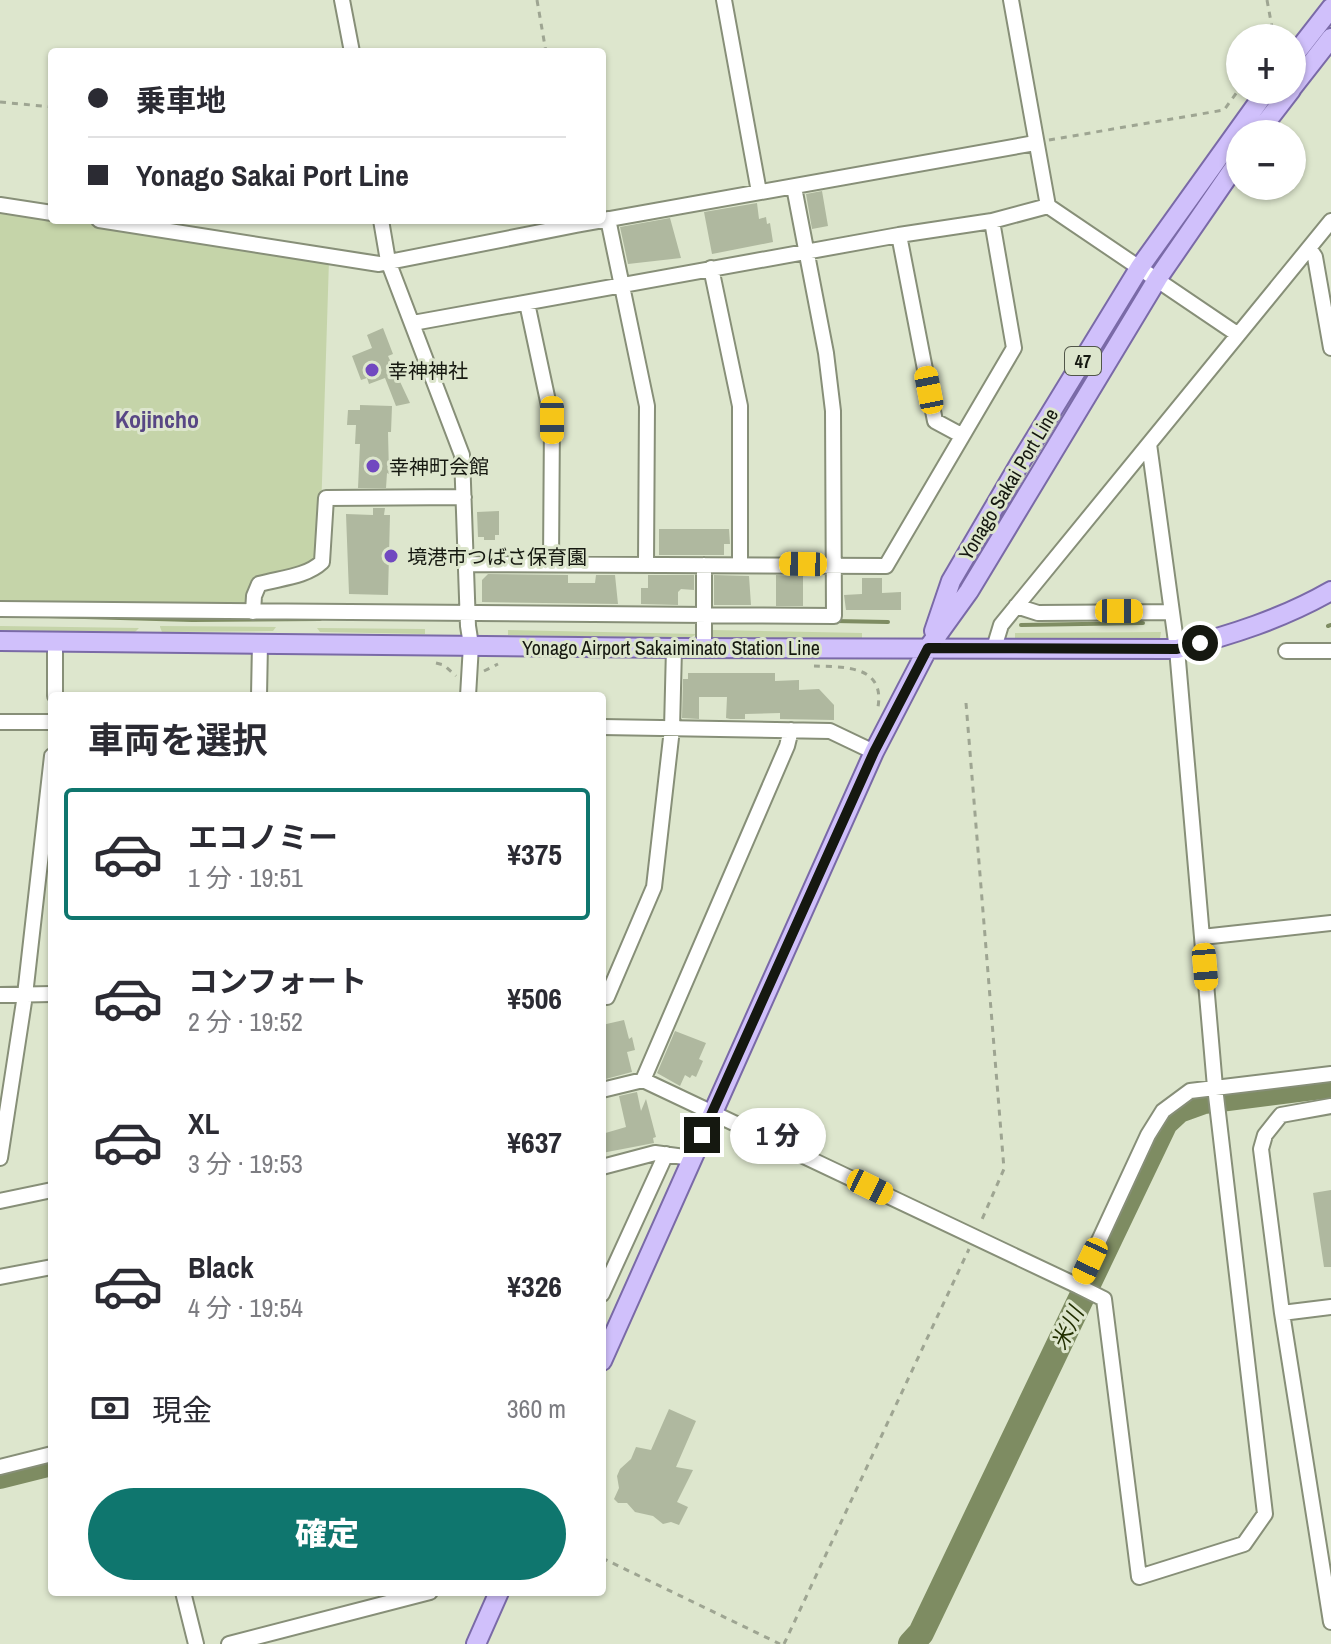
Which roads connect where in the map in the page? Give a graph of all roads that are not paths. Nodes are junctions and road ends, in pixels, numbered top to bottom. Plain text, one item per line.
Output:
1 (342, 0) edge
2 (724, 0) edge
3 (1011, 0) edge
4 (1331, 8) edge
5 (1331, 38) edge
6 (1306, 40) edge
7 (351, 48) edge
8 (1306, 70) edge
9 (1257, 104) edge
10 (1280, 104) edge
11 (1268, 120) edge
12 (1044, 144) junction
13 (1226, 179) edge
14 (794, 187) junction
15 (759, 192) junction
16 (0, 205) edge
17 (1048, 206) junction
18 (48, 212) edge
19 (608, 219) joint
20 (992, 221) junction
21 (1331, 221) edge
22 (124, 224) edge
23 (382, 224) edge
24 (582, 224) edge
25 (899, 235) junction
26 (1309, 248) junction
27 (807, 252) junction
28 (388, 261) junction
29 (1140, 267) junction
30 (711, 268) junction
31 (1158, 278) junction
32 (621, 283) junction
33 (527, 303) junction
34 (413, 323) junction
35 (1237, 334) junction
36 (1331, 348) edge
37 (961, 435) junction
38 (1149, 444) junction
39 (464, 497) junction
40 (551, 563) junction
41 (740, 563) junction
42 (467, 564) junction
43 (646, 564) junction
44 (704, 565) junction
45 (834, 565) junction
46 (1331, 591) edge
47 (1016, 606) junction
48 (0, 609) edge
49 (253, 612) junction
50 (1172, 612) junction
51 (468, 613) junction
52 (704, 616) junction
53 (0, 641) edge
54 (55, 643) junction
55 (260, 643) junction
56 (471, 645) junction
57 (674, 648) junction
58 (704, 648) junction
59 (928, 648) junction
60 (994, 648) junction
61 (1177, 649) junction
62 (1286, 651) dead end
63 (1331, 651) edge
64 (55, 692) edge
65 (259, 692) edge
66 (468, 692) edge
67 (0, 722) edge
68 (48, 722) edge
69 (606, 727) edge
70 (672, 729) junction
71 (791, 730) junction
72 (874, 752) junction
73 (48, 791) edge
74 (1331, 923) edge
75 (1202, 937) junction
76 (48, 994) edge
77 (0, 995) edge
78 (25, 995) junction
79 (606, 997) edge
80 (1331, 1074) edge
81 (643, 1080) junction
82 (1215, 1087) junction
83 (606, 1089) edge
84 (1331, 1106) edge
85 (713, 1112) junction
86 (666, 1154) junction
87 (0, 1158) edge
88 (692, 1158) junction
89 (606, 1166) edge
90 (48, 1191) edge
91 (0, 1201) edge
92 (48, 1268) edge
93 (0, 1277) edge
94 (606, 1285) edge
95 (1078, 1286) junction
96 (1331, 1307) edge
97 (1282, 1313) junction
98 (606, 1352) edge
99 (48, 1455) edge
100 (0, 1467) edge
101 (184, 1596) edge
102 (415, 1596) edge
103 (497, 1596) edge
104 (1331, 1622) edge
105 (196, 1644) edge
106 (229, 1644) edge
107 (476, 1644) edge

1 - 7 street
2 - 15 street
3 - 12 street
4 - 6 main road
5 - 8 main road
9 - 29 main road, Yonago Sakai Port Line / 47
10 - 11 main road
12 - 14 street
12 - 17 street
13 - 31 main road, Yonago Sakai Port Line / 47
14 - 15 street
14 - 27 street
15 - 19 street
16 - 18 street
17 - 20 street
17 - 29 street
19 - 32 street
20 - 25 street
20 - 37 street
21 - 26 street
22 - 28 street
23 - 28 street
24 - 28 street
25 - 27 street
25 - 37 street
26 - 35 street
26 - 36 street
27 - 30 street
27 - 45 street
28 - 34 street
29 - 31 street
29 - 59 main road, Yonago Sakai Port Line / 47
30 - 32 street
30 - 41 street
31 - 35 street
31 - 59 main road, Yonago Sakai Port Line / 47
32 - 33 street
32 - 43 street
33 - 34 street
33 - 40 street
34 - 39 street
35 - 38 street
37 - 45 street
38 - 47 street
38 - 50 street
39 - 42 street
39 - 49 street
40 - 42 street
40 - 43 street
41 - 44 street
41 - 45 street
42 - 51 street
43 - 44 street
44 - 52 street
45 - 52 street
46 - 61 main road, Yonago Airport Sakaiminato Station Line
47 - 50 street
47 - 60 street
48 - 49 street
49 - 51 street
50 - 61 street
51 - 52 street
51 - 56 street
52 - 58 street
53 - 54 main road, Yonago Airport Sakaiminato Station Line
54 - 55 main road, Yonago Airport Sakaiminato Station Line
54 - 64 street
55 - 56 main road, Yonago Airport Sakaiminato Station Line
55 - 65 street
56 - 57 main road, Yonago Airport Sakaiminato Station Line
56 - 66 street
57 - 58 main road, Yonago Airport Sakaiminato Station Line
57 - 70 street
58 - 59 main road, Yonago Airport Sakaiminato Station Line
59 - 60 main road, Yonago Airport Sakaiminato Station Line
59 - 72 main road, Yonago Sakai Port Line / 47
60 - 61 main road, Yonago Airport Sakaiminato Station Line
61 - 75 street
62 - 63 street
67 - 68 street
69 - 70 street
70 - 71 street
70 - 79 street
71 - 72 street
71 - 81 street
72 - 85 main road, Yonago Sakai Port Line / 47
73 - 78 street
74 - 75 street
75 - 82 street
76 - 78 street
77 - 78 street
78 - 87 street
80 - 82 street
81 - 83 street
81 - 85 street
82 - 95 street
82 - 95 street
84 - 97 street
85 - 88 main road, Yonago Sakai Port Line / 47
85 - 95 street
86 - 88 street
86 - 89 street
86 - 94 street
88 - 98 main road, Yonago Sakai Port Line / 47
90 - 91 street
92 - 93 street
96 - 97 street
97 - 104 street
99 - 100 street
101 - 105 street
102 - 106 street
103 - 107 main road

